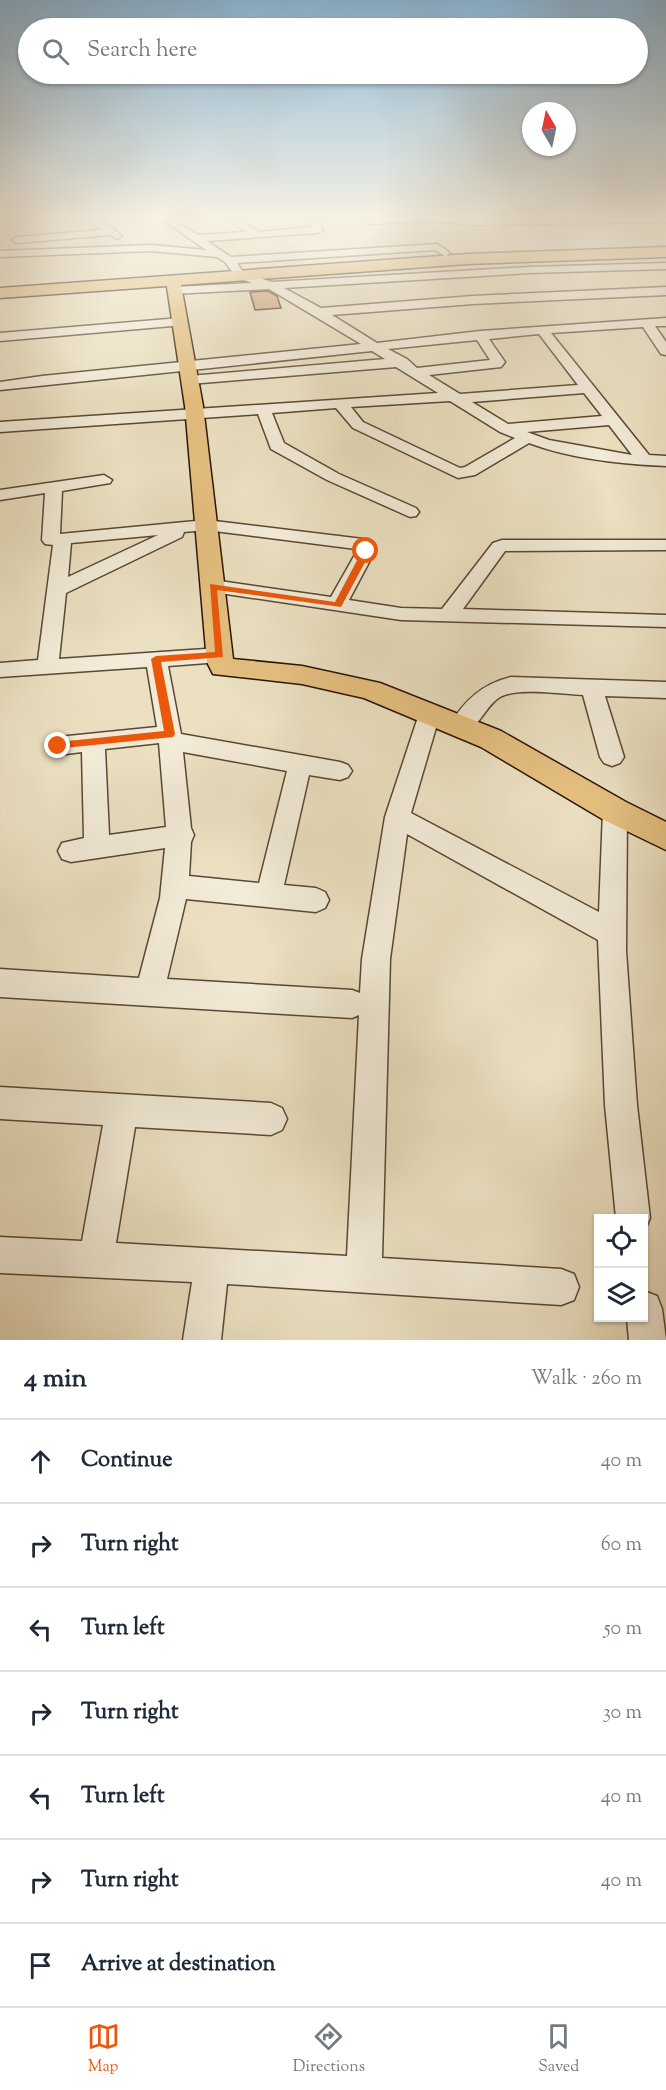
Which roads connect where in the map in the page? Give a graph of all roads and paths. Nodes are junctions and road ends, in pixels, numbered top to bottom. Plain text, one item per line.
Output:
1 (144, 279) edge
2 (203, 279) edge
3 (258, 279) edge
4 (382, 279) edge
5 (174, 285) junction
6 (270, 285) junction
7 (0, 291) edge
8 (666, 291) edge
9 (319, 312) junction
10 (180, 322) junction
11 (666, 322) edge
12 (646, 323) junction
13 (542, 330) junction
14 (480, 335) junction
15 (0, 337) edge
16 (376, 347) junction
17 (666, 351) edge
18 (402, 362) junction
19 (417, 372) junction
20 (189, 373) junction
21 (0, 386) edge
22 (587, 388) junction
23 (456, 398) junction
24 (341, 405) junction
25 (264, 410) junction
26 (195, 414) junction
27 (612, 420) junction
28 (0, 428) edge
29 (505, 429) junction
30 (525, 438) junction
31 (644, 460) junction
32 (666, 461) edge
33 (104, 480) dead end
34 (54, 487) junction
35 (0, 495) edge
36 (410, 512) dead end
37 (198, 526) junction
38 (63, 539) junction
39 (666, 545) edge
40 (213, 586) junction
41 (57, 590) junction
42 (337, 605) junction
43 (448, 615) junction
44 (666, 621) edge
45 (220, 655) junction
46 (156, 659) junction
47 (48, 667) junction
48 (0, 670) edge
49 (592, 687) junction
50 (666, 690) edge
51 (429, 714) junction
52 (460, 727) junction
53 (170, 737) junction
54 (93, 742) junction
55 (58, 746) dead end
56 (612, 757) dead end
57 (300, 764) junction
58 (340, 771) dead end
59 (615, 811) junction
60 (397, 817) junction
61 (180, 836) junction
62 (666, 837) edge
63 (97, 848) junction
64 (71, 851) dead end
65 (174, 886) junction
66 (269, 895) junction
67 (316, 900) dead end
68 (612, 933) junction
69 (0, 983) edge
70 (149, 992) junction
71 (352, 1004) dead end
72 (0, 1103) edge
73 (122, 1110) junction
74 (272, 1119) dead end
75 (633, 1214) edge
76 (0, 1255) edge
77 (96, 1259) junction
78 (212, 1265) junction
79 (364, 1276) junction
80 (561, 1287) dead end
81 (646, 1322) edge
82 (202, 1340) edge
83 (648, 1340) edge

1 - 7 highway
2 - 5 highway
3 - 6 street
4 - 6 street
5 - 6 street
5 - 7 highway
5 - 10 main road
6 - 9 street
8 - 9 street
9 - 16 street
10 - 15 street
10 - 20 main road
11 - 12 street
12 - 13 street
12 - 17 street
13 - 14 street
13 - 22 street
14 - 16 street
14 - 19 street
16 - 18 street
16 - 20 street
18 - 19 street
18 - 20 street
19 - 23 street
20 - 21 street
20 - 26 main road
22 - 23 street
22 - 27 street
23 - 24 street
23 - 29 street
24 - 25 street
24 - 30 street
25 - 26 street
25 - 36 street
26 - 28 street
26 - 37 main road
27 - 29 street
27 - 31 street
29 - 30 street
30 - 31 street
31 - 32 street
33 - 34 street
34 - 35 street
34 - 38 street
37 - 38 street
37 - 40 main road
37 - 41 street
37 - 42 street
38 - 41 street
39 - 43 street
40 - 42 street
40 - 45 main road
41 - 47 street
42 - 43 street
43 - 44 street
45 - 46 street
45 - 51 main road
46 - 47 street
46 - 53 street
47 - 48 street
49 - 50 street
49 - 52 street
49 - 56 street
51 - 52 main road
51 - 60 street
52 - 59 main road
53 - 54 street
53 - 57 street
53 - 61 street
54 - 55 street
54 - 63 street
57 - 58 street
57 - 66 street
59 - 62 main road
59 - 68 street
60 - 68 street
60 - 79 street
61 - 63 street
61 - 65 street
63 - 64 street
65 - 66 street
65 - 70 street
66 - 67 street
68 - 75 street
69 - 70 street
70 - 71 street
72 - 73 street
73 - 74 street
73 - 77 street
76 - 77 street
77 - 78 street
78 - 79 street
78 - 82 street
79 - 80 street
81 - 83 street

